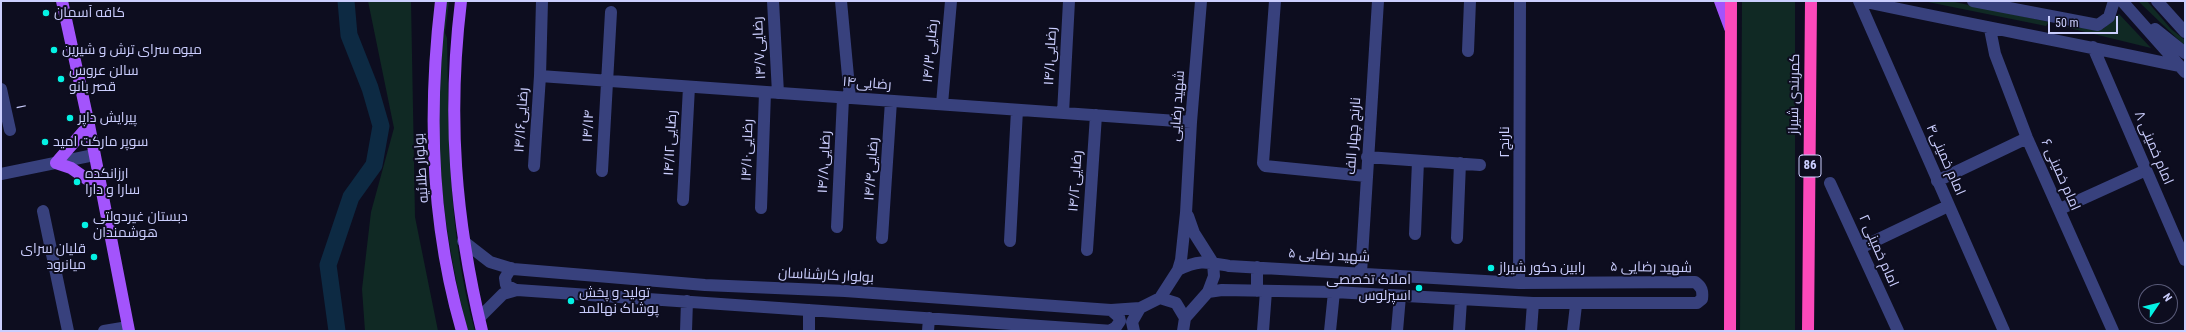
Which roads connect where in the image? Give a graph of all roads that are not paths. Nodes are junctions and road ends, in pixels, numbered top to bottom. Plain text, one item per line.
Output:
1 (62, 1) edge
2 (441, 1) edge
3 (461, 1) edge
4 (542, 1) edge
5 (773, 1) edge
6 (841, 1) edge
7 (951, 1) edge
8 (1069, 1) edge
9 (1201, 1) edge
10 (1275, 1) edge
11 (1378, 1) edge
12 (1470, 1) edge
13 (1520, 1) edge
14 (1720, 1) edge
15 (1731, 1) edge
16 (1811, 1) edge
17 (1860, 1) edge
18 (1974, 1) edge
19 (2114, 1) edge
20 (2122, 1) edge
21 (2157, 1) edge
22 (612, 12) dead end
23 (2131, 12) junction
24 (2060, 18) junction
25 (1730, 28) junction
26 (1990, 29) junction
27 (2185, 32) edge
28 (2056, 39) junction
29 (2093, 47) junction
30 (1468, 51) dead end
31 (2185, 53) edge
32 (2182, 69) edge
33 (540, 76) junction
34 (606, 81) junction
35 (689, 87) junction
36 (1, 89) edge
37 (765, 92) junction
38 (778, 93) junction
39 (847, 98) junction
40 (891, 101) junction
41 (942, 104) junction
42 (1017, 110) junction
43 (1062, 113) junction
44 (1096, 115) junction
45 (1191, 122) junction
46 (89, 125) junction
47 (10, 130) dead end
48 (2027, 138) junction
49 (94, 155) junction
50 (1367, 157) junction
51 (1418, 161) junction
52 (56, 163) junction
53 (1460, 163) junction
54 (1480, 165) dead end
55 (534, 166) dead end
56 (2146, 170) junction
57 (602, 171) dead end
58 (1, 174) edge
59 (1366, 176) junction
60 (1937, 181) junction
61 (1830, 183) dead end
62 (101, 189) junction
63 (683, 200) dead end
64 (1948, 206) junction
65 (761, 208) dead end
66 (2060, 209) junction
67 (43, 211) dead end
68 (1186, 213) junction
69 (837, 227) dead end
70 (1415, 234) dead end
71 (882, 238) dead end
72 (1457, 238) dead end
73 (463, 241) junction
74 (1010, 241) dead end
75 (1860, 248) junction
76 (1087, 250) dead end
77 (2185, 260) edge
78 (1213, 263) junction
79 (1257, 267) junction
80 (511, 268) junction
81 (1178, 270) junction
82 (1361, 273) junction
83 (1520, 283) junction
84 (516, 290) junction
85 (1261, 291) junction
86 (1208, 292) junction
87 (1334, 292) junction
88 (1400, 296) junction
89 (1160, 298) junction
90 (1461, 300) junction
91 (687, 301) junction
92 (1533, 303) junction
93 (1576, 304) junction
94 (1808, 304) junction
95 (1140, 308) junction
96 (810, 310) junction
97 (1111, 310) junction
98 (479, 318) junction
99 (929, 318) junction
100 (1185, 318) junction
101 (128, 329) edge
102 (68, 331) edge
103 (104, 331) edge
104 (462, 331) edge
105 (482, 331) edge
106 (686, 331) edge
107 (809, 331) edge
108 (928, 331) edge
109 (1111, 331) edge
110 (1134, 331) edge
111 (1183, 331) edge
112 (1262, 331) edge
113 (1330, 331) edge
114 (1397, 331) edge
115 (1459, 331) edge
116 (1531, 331) edge
117 (1573, 331) edge
118 (1730, 331) edge
119 (1808, 331) edge
120 (1812, 331) edge
121 (1898, 331) edge
122 (2004, 331) edge
123 (2113, 331) edge

1 - 46 main road
2 - 104 main road, بولوار طلائیه
3 - 73 main road
4 - 33 street, رضایی۱۴/۱۶
5 - 38 street, رضایی۱۴/۷
6 - 39 street, رضایی۱۴/۸
7 - 41 street, رضایی۱۴/۳
8 - 43 street, ۱۴/۱رضایی
9 - 45 street, شهید رضایی
10 - 59 street
11 - 50 street, نارنج چهار الف
12 - 30 street
13 - 83 street, نارنج۲
14 - 25 main road
15 - 25 highway
16 - 94 highway, کمربندی شیراز / 86
17 - 26 street
17 - 60 street, امام خمینی۴
18 - 24 street
19 - 24 street
20 - 23 street
21 - 27 street
22 - 34 street, ۱۴/۱۴
23 - 31 street
23 - 32 street
24 - 28 street
25 - 118 highway
26 - 28 street
26 - 48 street, امام خمینی ۶
28 - 29 street
29 - 32 street
29 - 56 street, امام خمینی ۸
33 - 34 street, رضایی۱۴
33 - 55 street, رضایی۱۴/۱۶
34 - 35 street, رضایی۱۴
34 - 57 street, ۱۴/۱۴
35 - 37 street, رضایی۱۴
35 - 63 street, رضایی۱۴/۱۲
36 - 47 street, ۱
37 - 38 street, رضایی۱۴
37 - 65 street, رضایی۱۴/۱۰
38 - 39 street, رضایی۱۴
39 - 40 street, رضایی۱۴
39 - 69 street, رضایی۱۴/۸
40 - 41 street, رضایی۱۴
40 - 71 street, رضایی۱۴/۴
41 - 42 street, رضایی۱۴
42 - 43 street, رضایی۱۴
42 - 74 street
43 - 44 street, رضایی۱۴
44 - 45 street, رضایی۱۴
44 - 76 street, رضایی۱۴/۲
45 - 68 street, شهید رضایی
46 - 49 main road
46 - 52 main road
48 - 60 street
48 - 66 street, امام خمینی ۶
49 - 52 street
49 - 62 main road
50 - 51 street
50 - 59 street, نارنج چهار الف
51 - 53 street
51 - 70 street
52 - 58 street
52 - 62 main road
53 - 54 street
53 - 72 street
56 - 66 street
56 - 77 street, امام خمینی ۸
59 - 82 street, نارنج چهار الف
60 - 64 street, امام خمینی۴
61 - 75 street, امام خمینی ۲
62 - 101 main road
64 - 75 street
64 - 122 street, امام خمینی۴
66 - 123 street, امام خمینی ۶
67 - 102 street
68 - 78 street, شهید رضایی
68 - 81 street, شهید رضایی
73 - 80 street, بولوار کارشناسان
73 - 98 main road
75 - 121 street, امام خمینی ۲
78 - 79 street, شهید رضایی ۵
78 - 81 street, شهید رضایی ۵
78 - 86 street
79 - 82 street, شهید رضایی ۵
79 - 85 street
80 - 84 street
80 - 97 street, بولوار کارشناسان
81 - 89 street
82 - 83 street, شهید رضایی ۵
83 - 93 street, شهید رضایی ۵
84 - 91 street
84 - 98 street
85 - 86 street, شهید رضایی ۵
85 - 87 street, شهید رضایی ۵
85 - 112 street
86 - 100 street
87 - 88 street, شهید رضایی ۵
87 - 113 street
88 - 90 street, شهید رضایی ۵
88 - 114 street
89 - 95 street, بولوار کارشناسان
89 - 100 street
90 - 92 street, شهید رضایی ۵
90 - 115 street
91 - 96 street
91 - 106 street
92 - 93 street, شهید رضایی ۵
92 - 116 street
93 - 117 street
94 - 119 highway, کمربندی شیراز / 86
94 - 120 street
95 - 97 street, بولوار کارشناسان
95 - 110 street
96 - 99 street
96 - 107 street
97 - 109 street
98 - 105 main road
99 - 108 street
99 - 109 street
100 - 111 street
101 - 103 street

